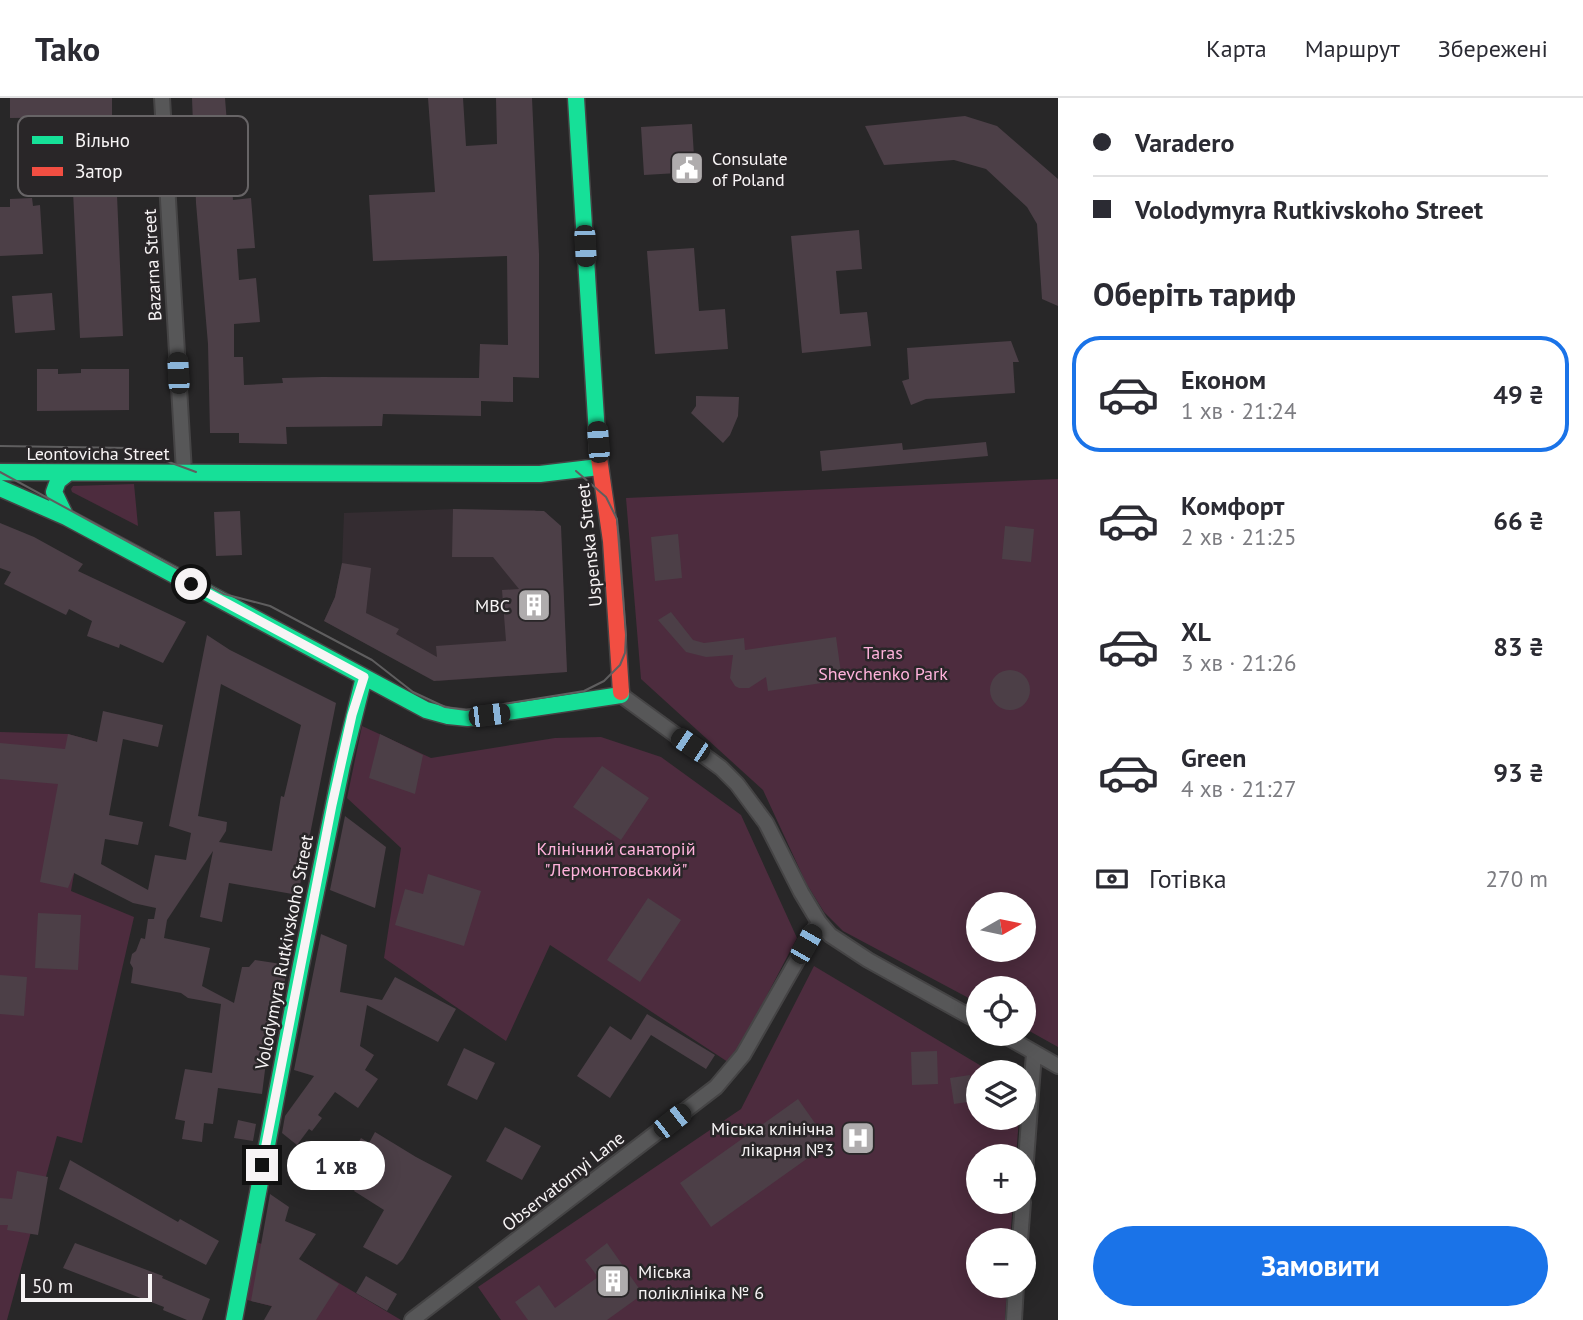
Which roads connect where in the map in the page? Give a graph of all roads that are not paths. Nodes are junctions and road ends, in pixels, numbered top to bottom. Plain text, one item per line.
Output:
1 (162, 98) edge
2 (576, 98) edge
3 (163, 116) edge
4 (169, 196) edge
5 (599, 467) junction
6 (0, 472) edge
7 (68, 472) junction
8 (190, 472) junction
9 (0, 488) edge
10 (66, 517) junction
11 (364, 677) junction
12 (621, 695) junction
13 (819, 922) junction
14 (966, 1014) edge
15 (1022, 1046) edge
16 (1034, 1053) junction
17 (1058, 1066) edge
18 (1027, 1144) edge
19 (1015, 1298) edge
20 (234, 1320) edge
21 (412, 1320) edge
22 (1014, 1320) edge

1 - 3 street, Bazarna Street
2 - 5 street, Uspenska Street
4 - 8 street, Bazarna Street
5 - 8 street, Leontovicha Street
5 - 12 street, Uspenska Street
6 - 7 street, Leontovicha Street
7 - 8 street, Leontovicha Street
7 - 10 street
9 - 10 street
10 - 11 street
11 - 12 street
11 - 20 street, Volodymyra Rutkivskoho Street
12 - 13 street
13 - 14 street
13 - 21 street, Observatornyi Lane
15 - 16 street
16 - 17 street
16 - 18 street
19 - 22 street

